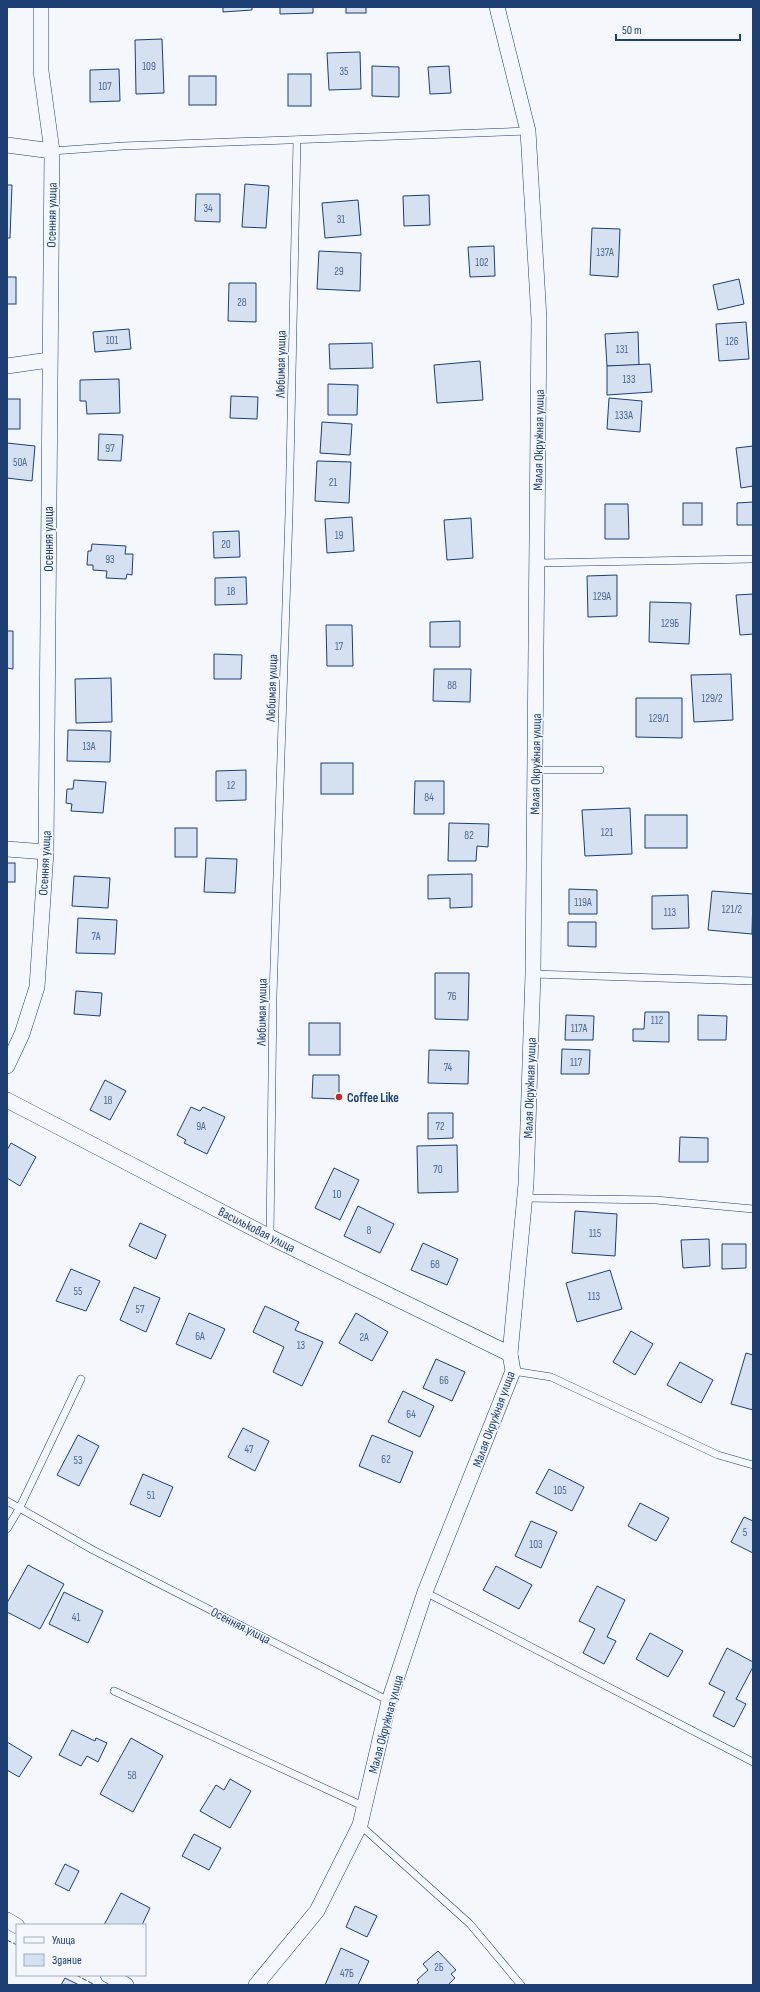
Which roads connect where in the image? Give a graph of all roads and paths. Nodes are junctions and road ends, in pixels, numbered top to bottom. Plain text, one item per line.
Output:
1 (41, 7) edge
2 (497, 7) edge
3 (528, 131) junction
4 (297, 140) junction
5 (7, 145) edge
6 (52, 151) junction
7 (49, 360) junction
8 (7, 366) edge
9 (753, 559) edge
10 (537, 563) junction
11 (535, 770) junction
12 (600, 770) dead end
13 (7, 849) edge
14 (46, 852) junction
15 (533, 974) junction
16 (753, 981) edge
17 (7, 1066) edge
18 (7, 1100) edge
19 (525, 1198) junction
20 (753, 1209) edge
21 (270, 1237) junction
22 (510, 1354) junction
23 (513, 1371) junction
24 (81, 1379) dead end
25 (753, 1465) edge
26 (7, 1501) edge
27 (20, 1509) junction
28 (7, 1530) edge
29 (425, 1592) junction
30 (114, 1691) dead end
31 (389, 1701) junction
32 (753, 1762) edge
33 (364, 1806) junction
34 (360, 1825) junction
35 (7, 1920) edge
36 (16, 1925) edge
37 (110, 1976) edge
38 (126, 1985) edge
39 (256, 1985) edge
40 (521, 1985) edge

1 - 6 street, Осенняя улица
2 - 3 street, Малая Окружная улица
3 - 4 lane
3 - 10 street, Малая Окружная улица
4 - 6 lane
4 - 21 lane, Любимая улица
5 - 6 street
6 - 7 street, Осенняя улица
7 - 8 street
7 - 14 street, Осенняя улица
9 - 10 lane
10 - 11 street, Малая Окружная улица
11 - 12 lane
11 - 15 street, Малая Окружная улица
13 - 14 street
14 - 17 street, Осенняя улица
15 - 16 lane
15 - 19 street, Малая Окружная улица
18 - 21 street, Васильковая улица
19 - 20 lane
19 - 22 street, Малая Окружная улица
21 - 22 street, Васильковая улица
22 - 23 street, Малая Окружная улица
23 - 25 lane
23 - 29 street, Малая Окружная улица
24 - 27 lane
26 - 27 lane, Осенняя улица
27 - 28 lane
27 - 31 lane, Осенняя улица
29 - 31 street, Малая Окружная улица
29 - 32 lane
30 - 33 lane
31 - 33 street, Малая Окружная улица
33 - 34 street, Малая Окружная улица
34 - 39 street, Малая Окружная улица
34 - 40 lane
35 - 36 street
37 - 38 street

